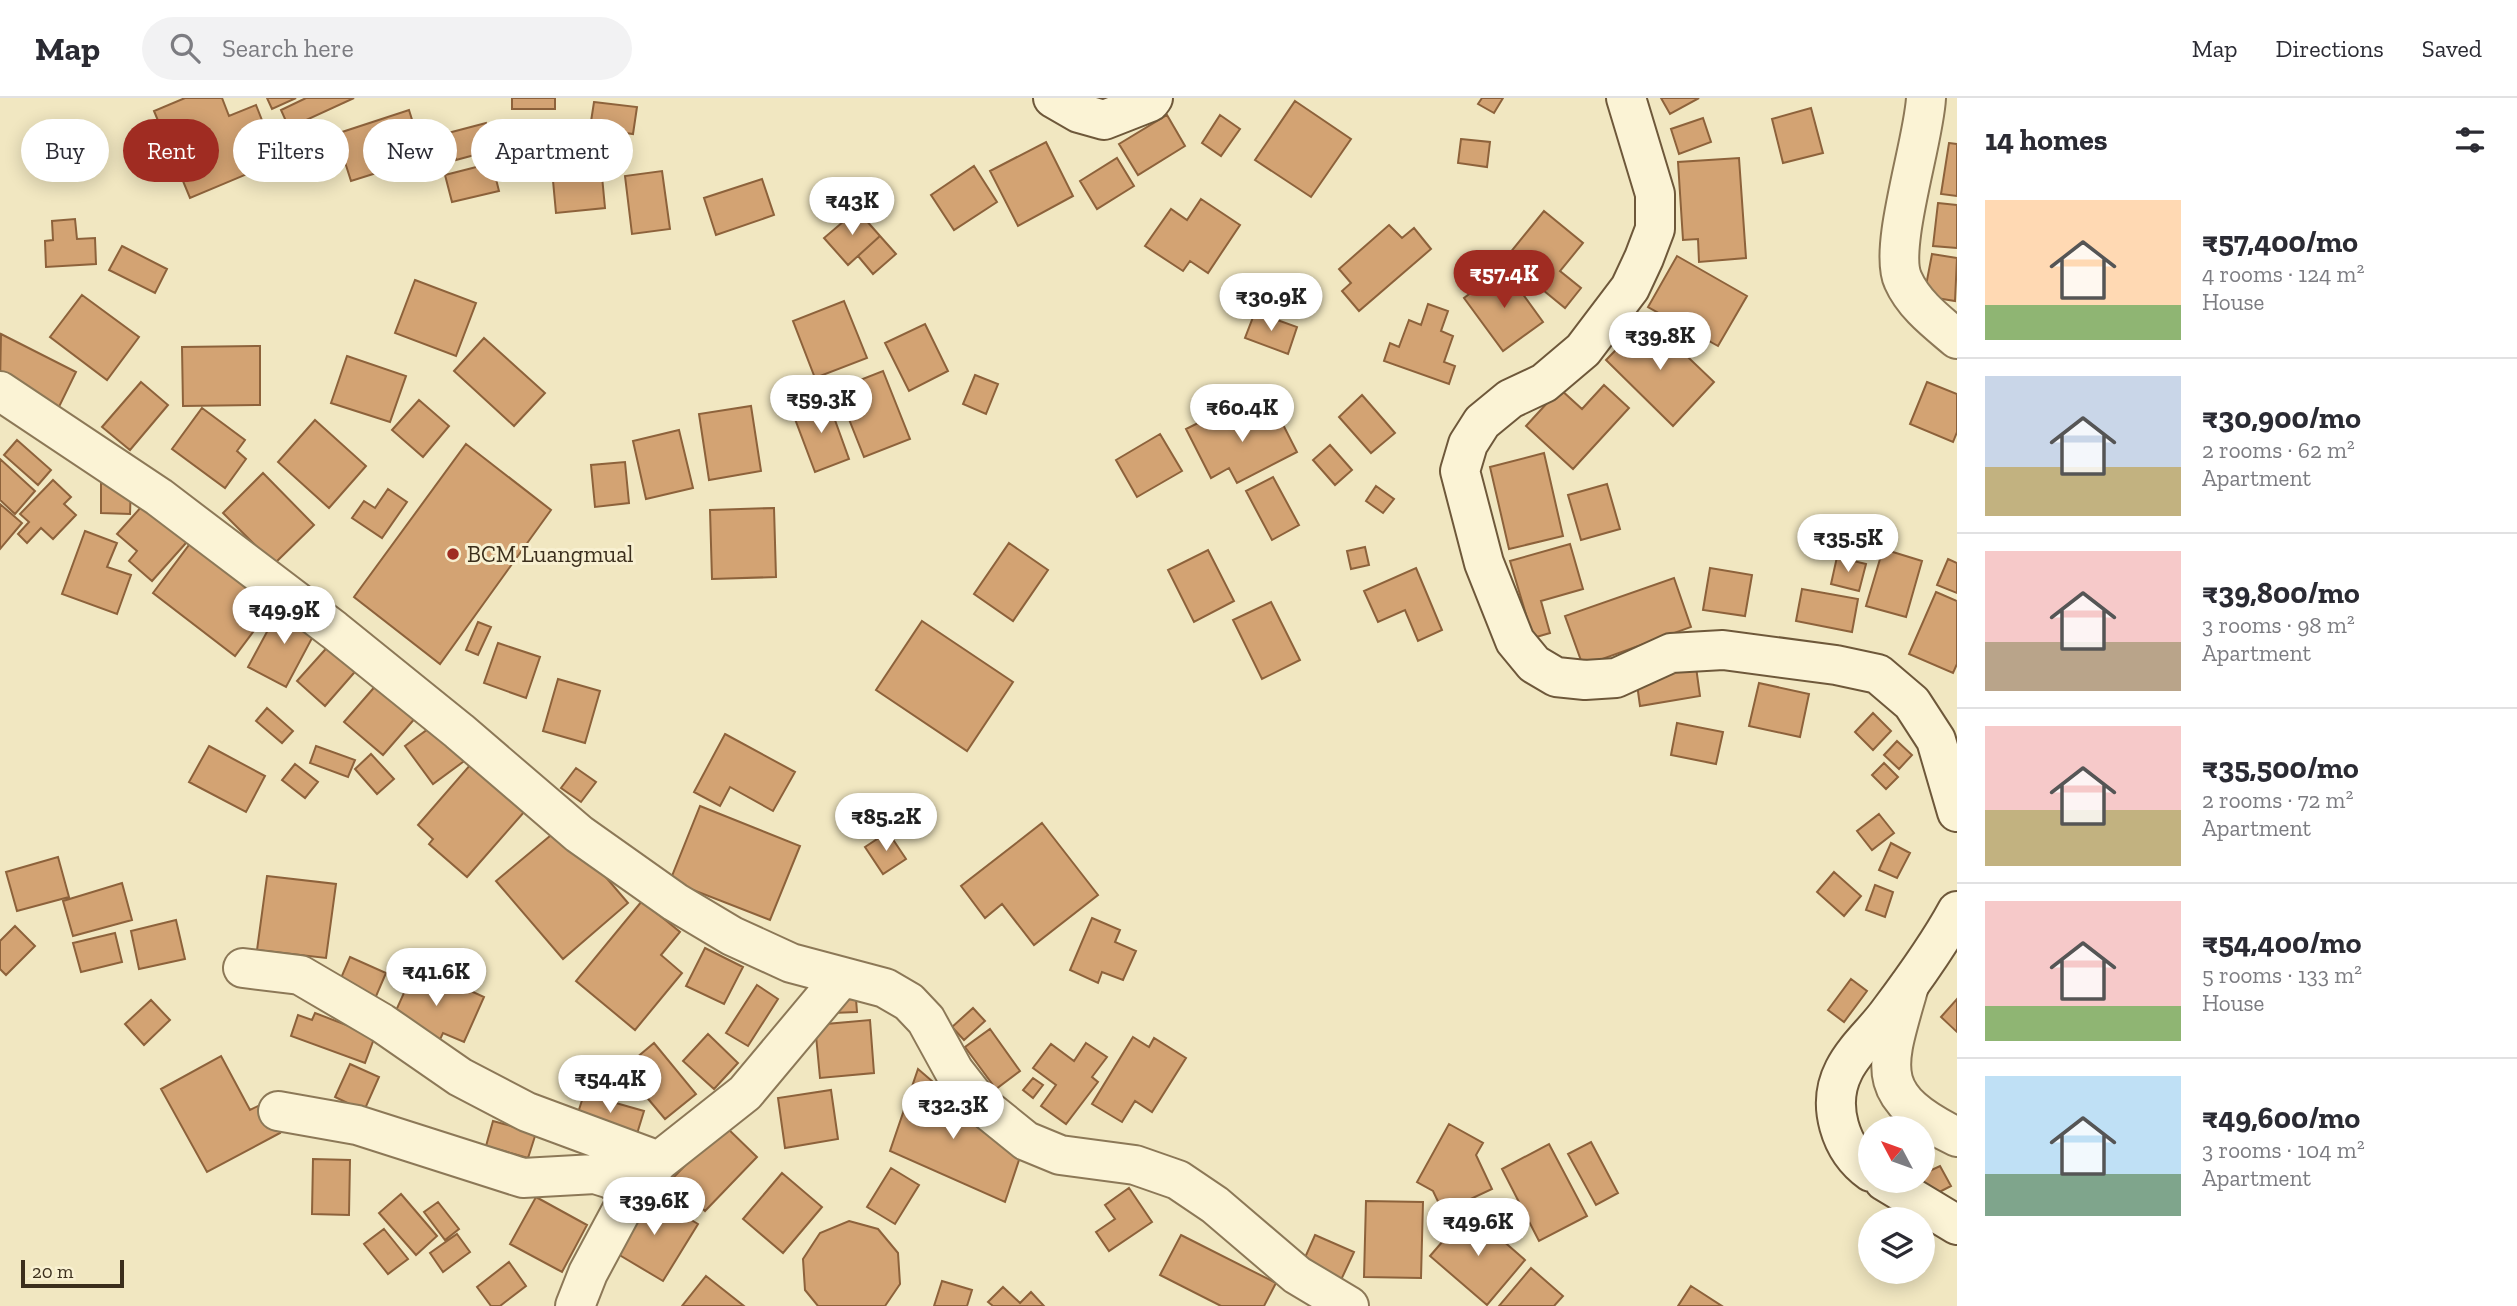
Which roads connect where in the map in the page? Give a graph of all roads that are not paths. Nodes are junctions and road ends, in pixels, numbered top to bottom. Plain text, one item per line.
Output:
1 (1053, 98) edge
2 (1153, 98) edge
3 (1626, 98) edge
4 (1926, 98) edge
5 (1957, 340) edge
6 (0, 391) edge
7 (1957, 812) edge
8 (1957, 912) edge
9 (243, 968) dead end
10 (842, 977) junction
11 (1910, 984) junction
12 (278, 1111) dead end
13 (1957, 1137) edge
14 (1858, 1158) edge
15 (660, 1161) junction
16 (631, 1193) junction
17 (1906, 1194) edge
18 (1957, 1225) edge
19 (575, 1306) edge
20 (1349, 1306) edge

1 - 2 street
3 - 7 street
4 - 5 street
6 - 10 street
8 - 11 street
9 - 15 street
10 - 15 street
10 - 20 street
11 - 13 street
11 - 14 street
12 - 16 street
15 - 16 street
16 - 19 street
17 - 18 street

